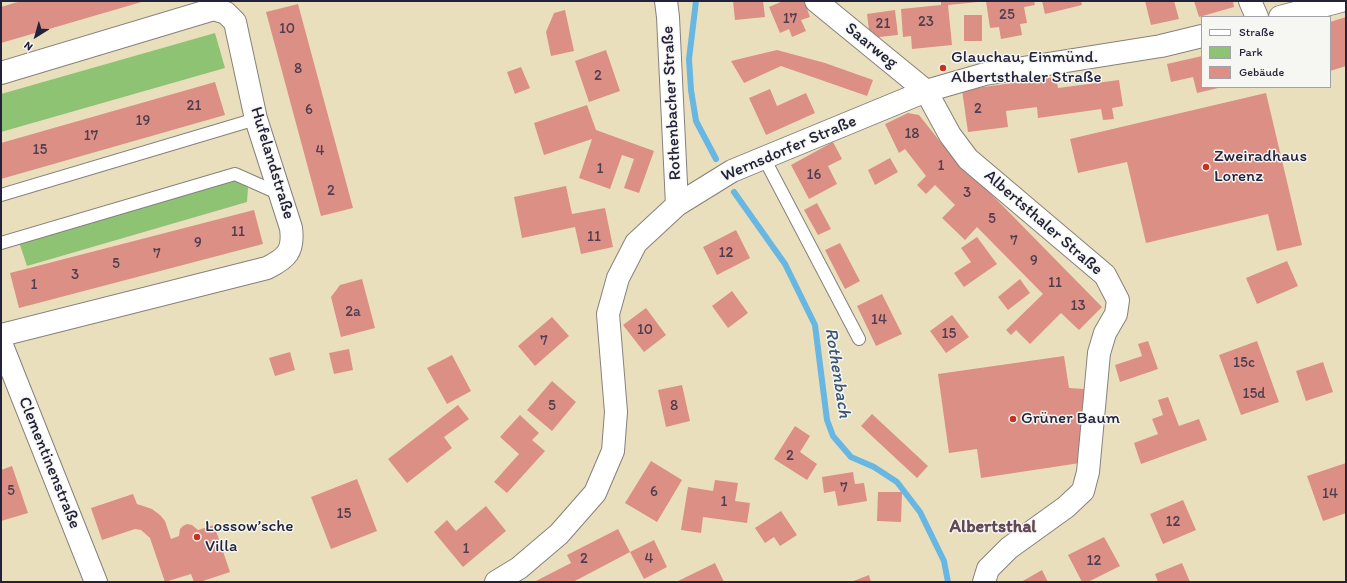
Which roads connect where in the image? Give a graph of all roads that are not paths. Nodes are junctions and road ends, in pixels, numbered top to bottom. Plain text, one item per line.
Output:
1 (666, 1) edge
2 (816, 1) edge
3 (1250, 1) edge
4 (1341, 1) edge
5 (230, 7) edge
6 (1257, 16) edge
7 (1284, 16) edge
8 (1201, 36) edge
9 (1, 73) edge
10 (926, 91) junction
11 (256, 119) junction
12 (764, 158) junction
13 (280, 194) junction
14 (1, 195) edge
15 (677, 205) junction
16 (1, 243) edge
17 (1, 335) edge
18 (859, 339) dead end
19 (1, 343) edge
20 (96, 582) edge
21 (496, 582) edge
22 (984, 582) edge

1 - 15 street, Rothenbacher Straße
2 - 10 street, Saarweg
3 - 6 street
4 - 7 street
5 - 9 street, Hufelandstraße
5 - 11 street, Hufelandstraße
8 - 10 street, Wernsdorfer Straße
10 - 12 street, Wernsdorfer Straße
10 - 22 street, Albertsthaler Straße
11 - 13 street, Hufelandstraße
11 - 14 lane
12 - 15 street, Wernsdorfer Straße
12 - 18 lane
13 - 16 lane
13 - 17 street, Hufelandstraße
15 - 21 street, Wernsdorfer Straße
19 - 20 street, Clementinenstraße

